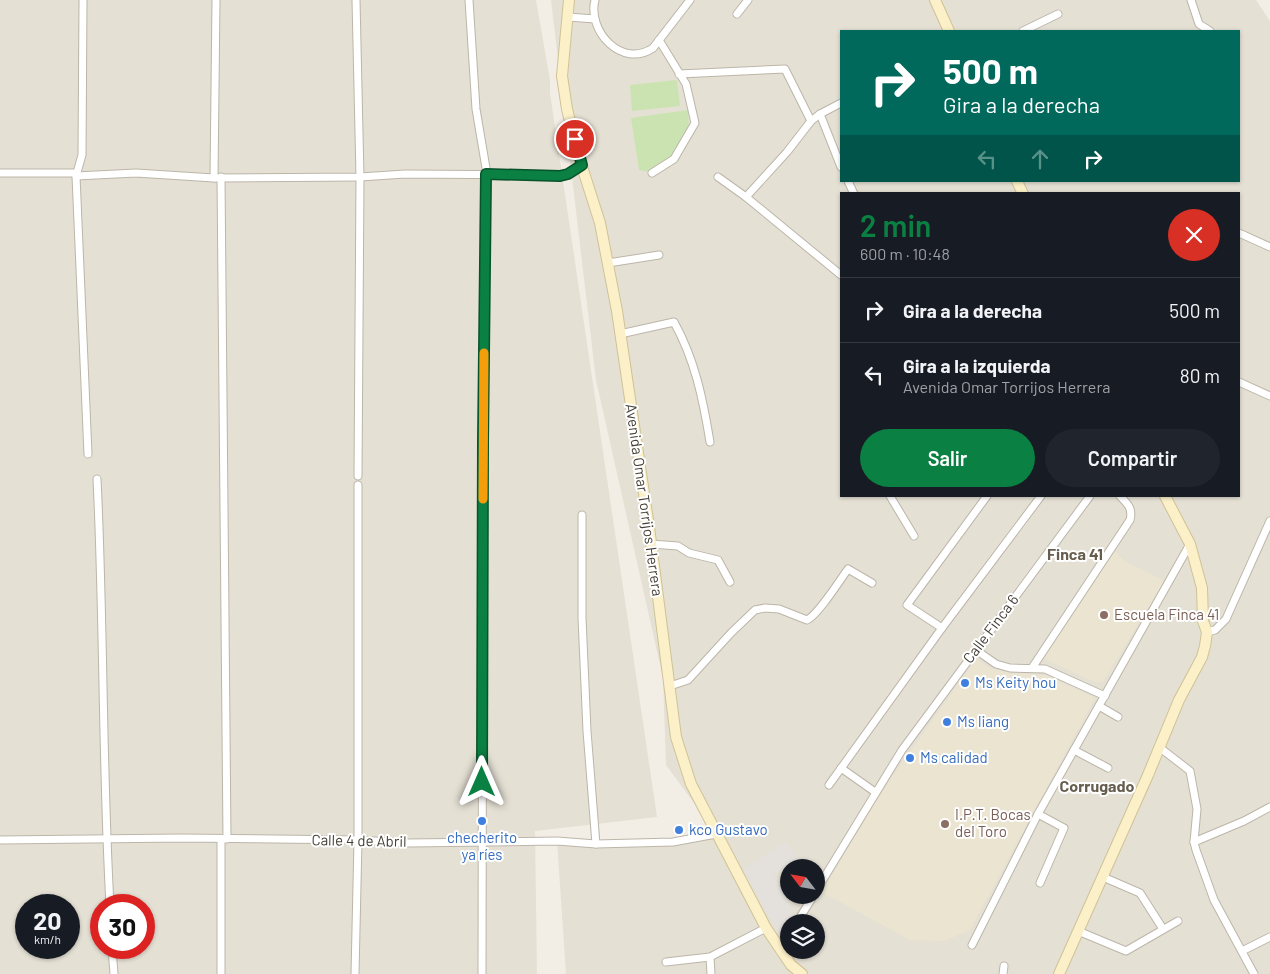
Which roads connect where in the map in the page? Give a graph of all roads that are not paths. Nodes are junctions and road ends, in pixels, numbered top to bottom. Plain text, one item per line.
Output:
1 (83, 0) edge
2 (216, 0) edge
3 (356, 0) edge
4 (469, 0) edge
5 (568, 0) edge
6 (595, 0) edge
7 (690, 0) edge
8 (748, 0) edge
9 (935, 0) edge
10 (1191, 0) edge
11 (737, 14) dead end
12 (1058, 14) dead end
13 (568, 17) junction
14 (595, 19) junction
15 (949, 30) edge
16 (1026, 30) edge
17 (1208, 30) edge
18 (659, 40) junction
19 (679, 74) junction
20 (840, 104) edge
21 (820, 114) junction
22 (811, 121) junction
23 (840, 164) edge
24 (582, 165) junction
25 (0, 173) edge
26 (652, 173) dead end
27 (486, 174) junction
28 (76, 176) junction
29 (718, 176) dead end
30 (218, 177) junction
31 (360, 177) junction
32 (746, 197) junction
33 (1240, 233) edge
34 (1270, 247) edge
35 (659, 255) dead end
36 (608, 263) junction
37 (840, 274) edge
38 (620, 334) junction
39 (1240, 382) edge
40 (1270, 396) edge
41 (710, 442) dead end
42 (88, 454) dead end
43 (358, 476) dead end
44 (97, 479) dead end
45 (358, 485) dead end
46 (892, 497) edge
47 (985, 497) edge
48 (1039, 497) edge
49 (1089, 497) edge
50 (1121, 497) edge
51 (1166, 497) edge
52 (582, 515) dead end
53 (1270, 521) edge
54 (914, 536) dead end
55 (1267, 537) edge
56 (652, 544) junction
57 (1190, 544) junction
58 (730, 582) dead end
59 (872, 583) dead end
60 (942, 628) junction
61 (1207, 632) junction
62 (976, 650) junction
63 (1032, 668) junction
64 (670, 686) junction
65 (1105, 696) junction
66 (1099, 706) junction
67 (1118, 716) dead end
68 (1159, 747) junction
69 (1074, 750) junction
70 (841, 768) junction
71 (1108, 768) dead end
72 (829, 785) dead end
73 (875, 792) junction
74 (1270, 807) edge
75 (1038, 814) junction
76 (716, 834) junction
77 (106, 838) junction
78 (224, 839) junction
79 (0, 840) edge
80 (358, 840) junction
81 (482, 842) junction
82 (1194, 842) junction
83 (596, 844) junction
84 (825, 876) edge
85 (1103, 877) junction
86 (1040, 883) dead end
87 (109, 894) edge
88 (1178, 920) dead end
89 (766, 928) junction
90 (1163, 929) junction
91 (1078, 931) junction
92 (1270, 937) edge
93 (972, 945) dead end
94 (780, 951) edge
95 (1242, 951) junction
96 (710, 958) junction
97 (113, 959) edge
98 (666, 962) dead end
99 (1004, 966) dead end
100 (792, 969) edge
101 (114, 974) edge
102 (221, 974) edge
103 (355, 974) edge
104 (482, 974) edge
105 (711, 974) edge
106 (802, 974) edge
107 (1003, 974) edge
108 (1059, 974) edge
109 (1254, 974) edge

1 - 28 street
2 - 30 street
3 - 31 street
4 - 27 street
5 - 13 street, Avenida Omar Torrijos Herrera
6 - 14 street
7 - 18 street
8 - 11 street
9 - 15 street
10 - 17 street
12 - 16 street
13 - 14 street
13 - 24 street, Avenida Omar Torrijos Herrera
14 - 18 street
18 - 19 street
19 - 22 street
19 - 26 street
20 - 21 street
21 - 22 street
21 - 23 street
22 - 32 street
24 - 27 street
24 - 36 street, Avenida Omar Torrijos Herrera
25 - 28 street
27 - 31 street
27 - 81 street
28 - 30 street
28 - 42 street
29 - 32 street
30 - 31 street
30 - 78 street
31 - 43 street
32 - 37 street
33 - 34 street
35 - 36 street
36 - 38 street, Avenida Omar Torrijos Herrera
38 - 41 street
38 - 56 street, Avenida Omar Torrijos Herrera
39 - 40 street
44 - 77 street
45 - 80 street
46 - 54 street
47 - 60 street
48 - 60 street
49 - 62 street, Calle Finca 6
50 - 63 street
51 - 57 street
52 - 83 street
53 - 55 street
55 - 61 street
56 - 58 street
56 - 64 street, Avenida Omar Torrijos Herrera
57 - 61 street
57 - 65 street
59 - 64 street
60 - 70 street
61 - 68 street
62 - 63 street
62 - 73 street, Calle Finca 6
63 - 65 street
64 - 76 street, Avenida Omar Torrijos Herrera
65 - 66 street
66 - 67 street
66 - 69 street
68 - 82 street
68 - 85 street
69 - 71 street
69 - 75 street
70 - 72 street
70 - 73 street
73 - 84 street, Calle Finca 6
74 - 82 street
75 - 86 street
75 - 93 street
76 - 83 street, Calle 4 de Abril
76 - 89 street, Avenida Omar Torrijos Herrera
77 - 78 street, Calle 4 de Abril
77 - 79 street, Calle 4 de Abril
77 - 87 street
78 - 80 street, Calle 4 de Abril
78 - 102 street
80 - 81 street, Calle 4 de Abril
80 - 103 street
81 - 83 street, Calle 4 de Abril
81 - 104 street
82 - 95 street
85 - 90 street
85 - 91 street
88 - 90 street
89 - 94 street, Avenida Omar Torrijos Herrera
89 - 96 street
90 - 91 street
91 - 108 street
92 - 95 street
95 - 109 street
96 - 98 street
96 - 105 street
97 - 101 street
99 - 107 street
100 - 106 street, Avenida Omar Torrijos Herrera

